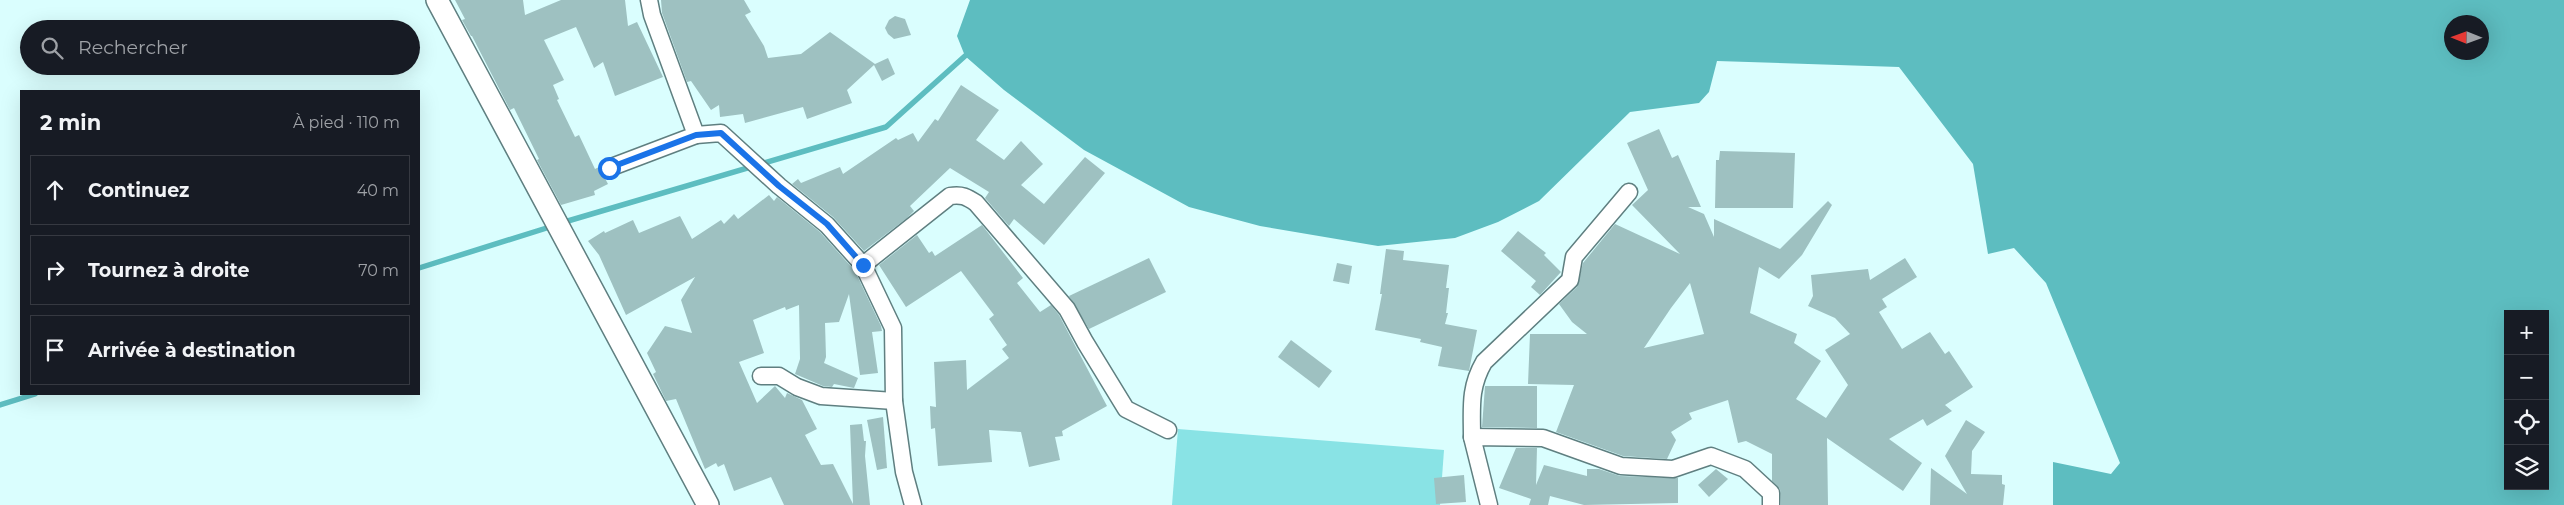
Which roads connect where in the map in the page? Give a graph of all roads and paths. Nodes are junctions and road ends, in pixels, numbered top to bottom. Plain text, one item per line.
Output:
1 (436, 0) edge
2 (649, 0) edge
3 (696, 135) junction
4 (609, 168) dead end
5 (1629, 192) dead end
6 (863, 265) junction
7 (761, 376) dead end
8 (894, 402) junction
9 (1168, 430) dead end
10 (1472, 437) junction
11 (708, 505) edge
12 (913, 505) edge
13 (1488, 505) edge
14 (1771, 505) edge

1 - 11 street
2 - 3 street
3 - 4 street
3 - 6 street
5 - 10 street
6 - 8 street
6 - 9 street
7 - 8 street
8 - 12 street
10 - 13 street
10 - 14 street

